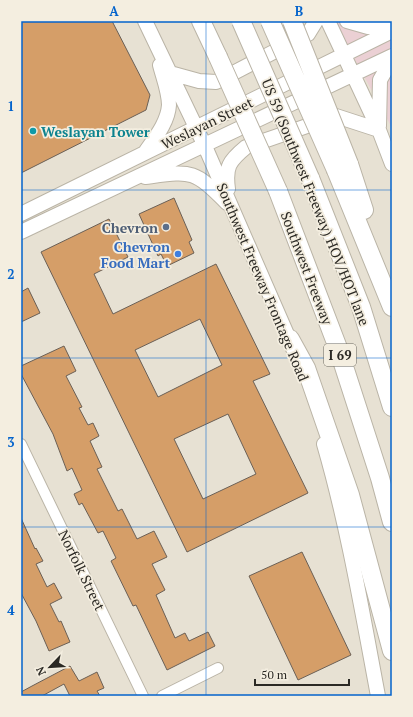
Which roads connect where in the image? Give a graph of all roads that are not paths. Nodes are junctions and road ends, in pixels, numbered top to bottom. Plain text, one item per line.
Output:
1 (145, 21) edge
2 (241, 21) edge
3 (270, 21) edge
4 (292, 21) edge
5 (316, 21) edge
6 (328, 21) edge
7 (348, 21) edge
8 (392, 26) edge
9 (205, 29) edge
10 (392, 31) edge
11 (155, 43) junction
12 (344, 54) junction
13 (392, 58) edge
14 (170, 73) junction
15 (354, 75) junction
16 (197, 128) junction
17 (379, 130) junction
18 (204, 144) junction
19 (144, 154) junction
20 (392, 164) edge
21 (342, 167) junction
22 (131, 180) junction
23 (232, 207) junction
24 (21, 214) edge
25 (21, 232) edge
26 (392, 294) edge
27 (392, 307) edge
28 (290, 339) junction
29 (392, 408) edge
30 (21, 444) edge
31 (392, 522) edge
32 (392, 651) edge
33 (218, 668) dead end
34 (143, 696) edge
35 (162, 696) edge
36 (378, 696) edge

1 - 11 main road, Southwest Freeway Frontage Road
2 - 29 highway, US 59 (Southwest Freeway) HOV/HOT lane, bridge
3 - 21 highway, bridge
4 - 21 highway, bridge
5 - 14 main road
6 - 12 main road
7 - 8 main road
9 - 31 highway, Southwest Freeway / I 69, bridge
10 - 12 main road, Weslayan Street
11 - 14 main road, Southwest Freeway Frontage Road
11 - 19 main road
12 - 15 main road
12 - 16 main road, Weslayan Street
13 - 15 main road, Weslayan Street
13 - 17 main road
14 - 16 main road, Southwest Freeway Frontage Road
15 - 17 main road
15 - 18 main road, Weslayan Street
16 - 18 main road, Southwest Freeway Frontage Road
16 - 19 main road, Weslayan Street
17 - 20 main road
17 - 23 main road
18 - 22 main road, Weslayan Street
18 - 23 main road, Southwest Freeway Frontage Road
19 - 24 main road, Weslayan Street
21 - 26 highway
21 - 27 highway
22 - 23 main road
22 - 25 main road, Weslayan Street
23 - 28 main road, Southwest Freeway Frontage Road
28 - 32 highway
28 - 36 main road, Southwest Freeway Frontage Road
30 - 34 street, Norfolk Street
33 - 35 street

